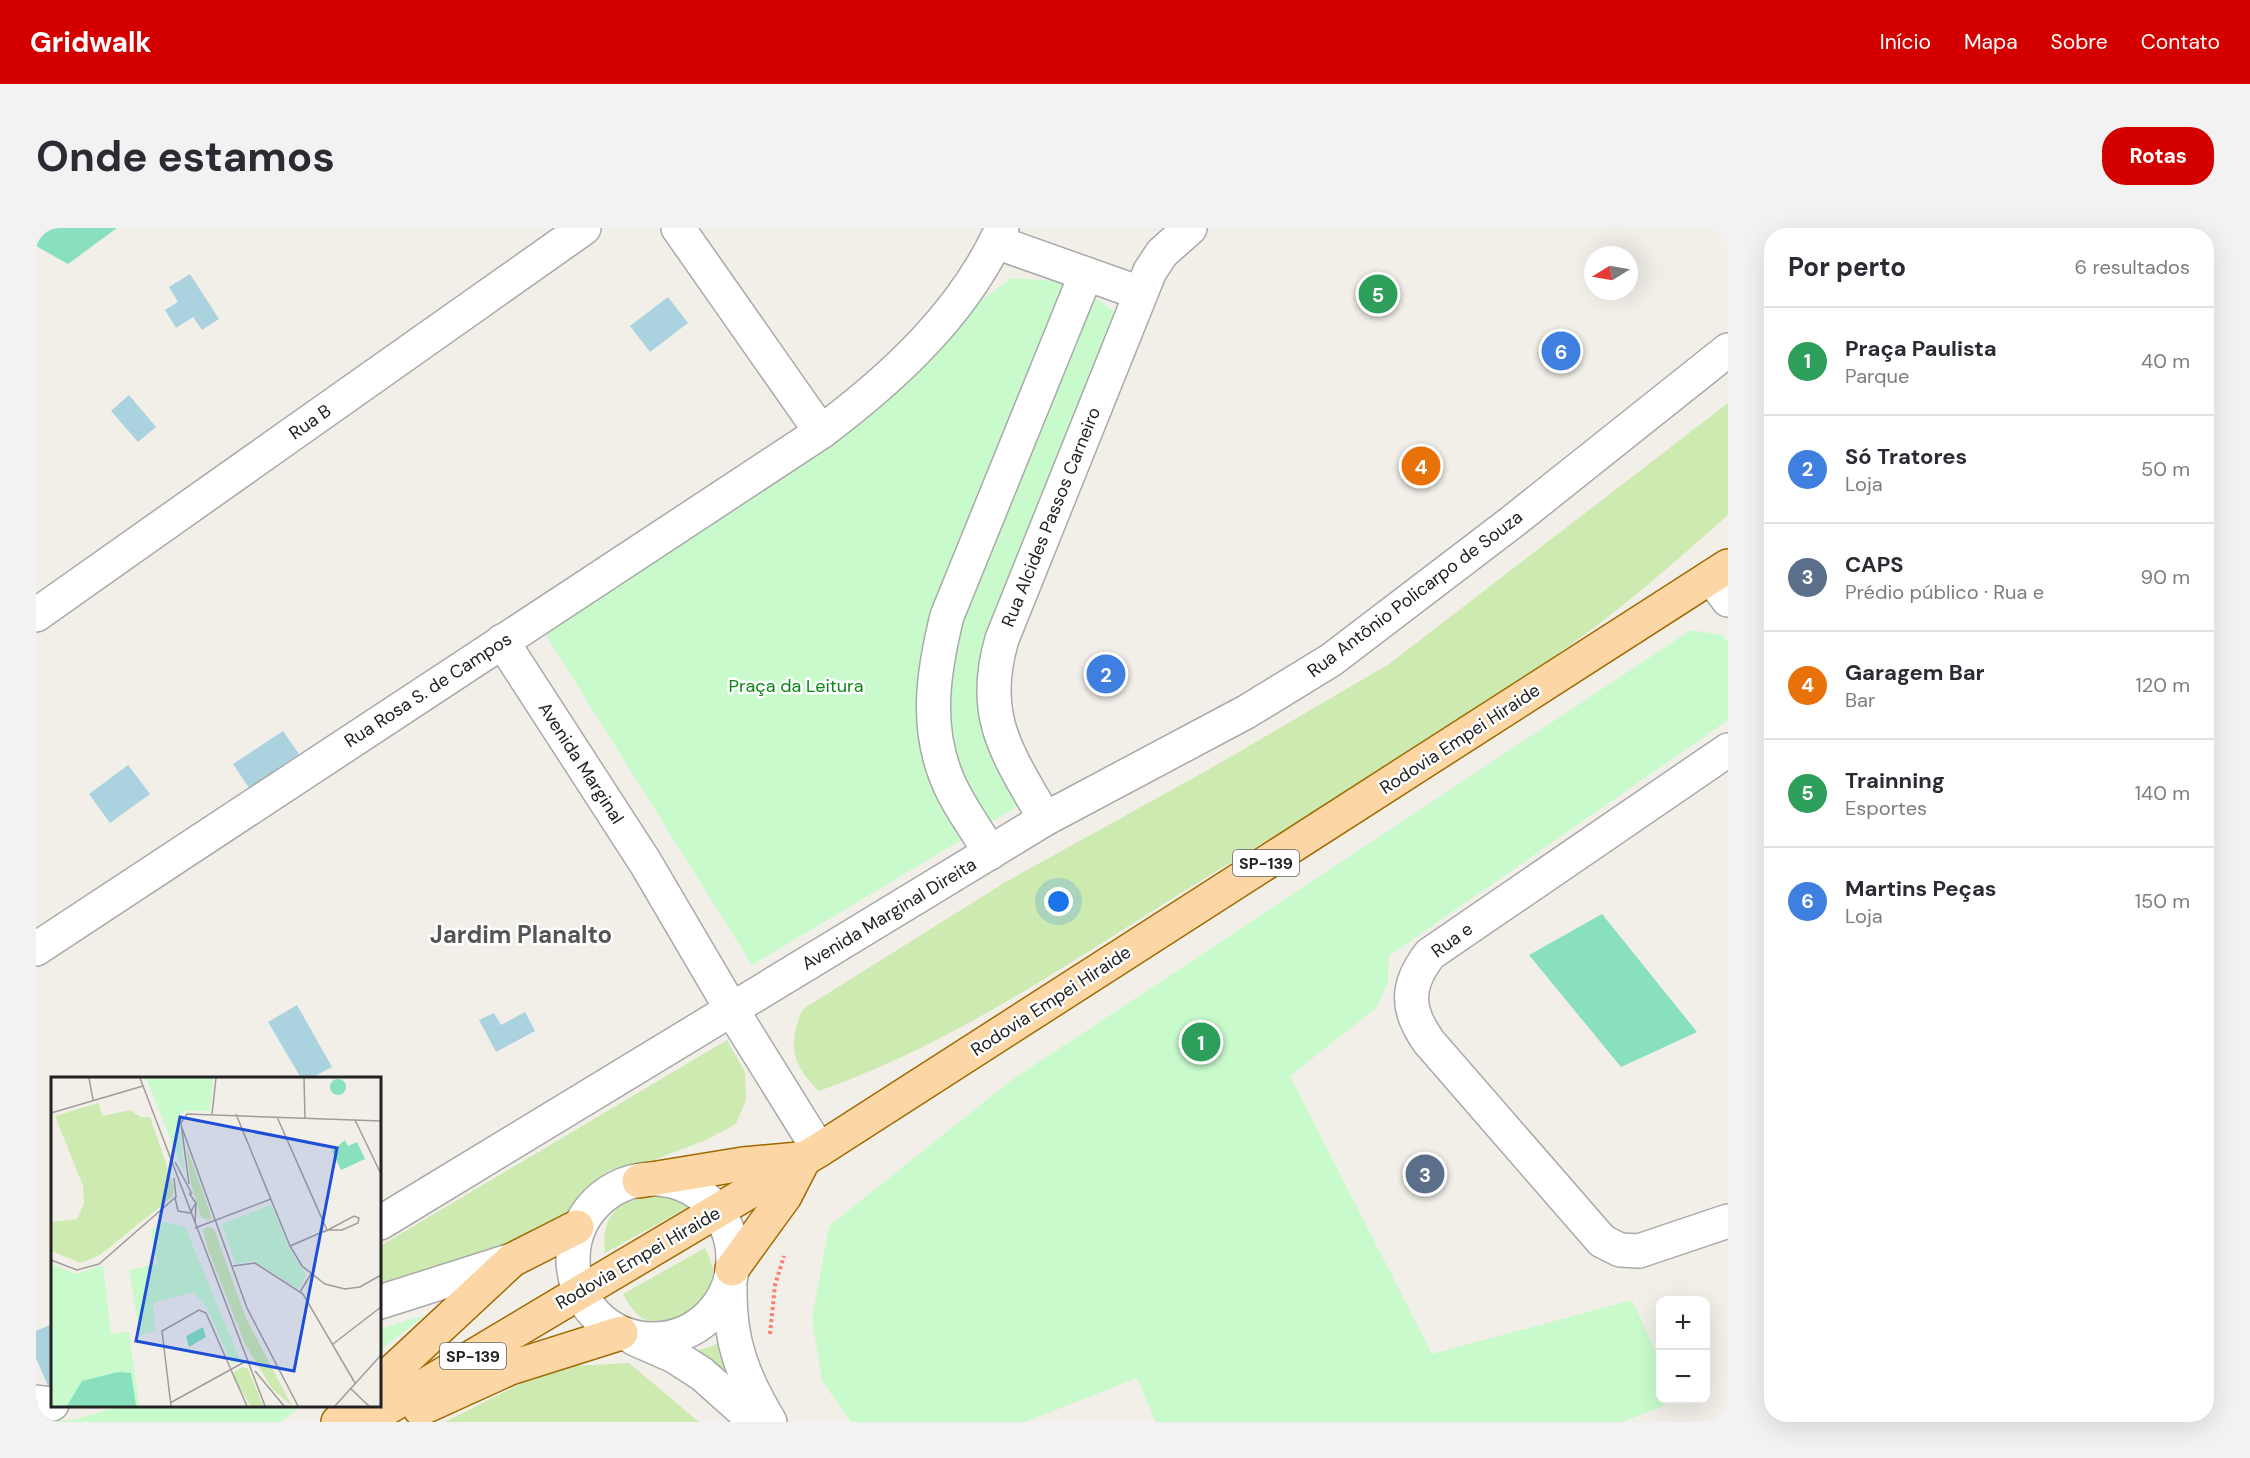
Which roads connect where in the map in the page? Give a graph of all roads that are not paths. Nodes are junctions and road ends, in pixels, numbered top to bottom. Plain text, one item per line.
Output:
1 (584, 228) edge
2 (678, 228) edge
3 (1190, 228) edge
4 (999, 235) edge
5 (1086, 274) junction
6 (1140, 293) junction
7 (1728, 350) edge
8 (821, 432) junction
9 (1722, 581) edge
10 (36, 615) edge
11 (502, 641) junction
12 (1728, 750) edge
13 (1046, 819) junction
14 (990, 853) junction
15 (36, 949) edge
16 (732, 1010) junction
17 (811, 1155) junction
18 (639, 1180) junction
19 (717, 1213) junction
20 (1728, 1221) edge
21 (381, 1223) edge
22 (577, 1227) junction
23 (512, 1260) junction
24 (731, 1279) junction
25 (581, 1290) junction
26 (381, 1302) edge
27 (627, 1336) junction
28 (381, 1382) edge
29 (36, 1402) edge
30 (51, 1404) edge
31 (355, 1407) edge
32 (338, 1422) edge
33 (364, 1422) edge
34 (391, 1422) edge
35 (756, 1422) edge
36 (770, 1422) edge

1 - 10 street, Rua B
2 - 8 street
3 - 6 street, Rua Alcides Passos Carneiro
4 - 5 street
4 - 8 street, Rua Rosa S. de Campos
5 - 6 street
5 - 14 street
6 - 13 street, Rua Alcides Passos Carneiro
7 - 13 street, Rua Antônio Policarpo de Souza
8 - 11 street, Rua Rosa S. de Campos
9 - 17 main road, Rodovia Empei Hiraide / SP-139
11 - 15 street, Rua Rosa S. de Campos
11 - 16 street, Avenida Marginal
12 - 20 street, Rua e
13 - 14 street, Avenida Marginal Direita
14 - 16 street, Avenida Marginal Direita
16 - 17 street, Avenida Marginal
16 - 21 street, Avenida Marginal Direita
17 - 18 main road
17 - 19 main road, Rodovia Empei Hiraide / SP-139
17 - 24 main road
18 - 19 street
18 - 22 street
19 - 24 street
19 - 25 main road, Rodovia Empei Hiraide / SP-139
22 - 23 main road
22 - 25 street
23 - 26 street
23 - 28 main road
24 - 27 street
24 - 36 street
25 - 27 street
25 - 33 main road, Rodovia Empei Hiraide / SP-139
27 - 34 main road
27 - 35 street
29 - 30 street
31 - 32 main road

